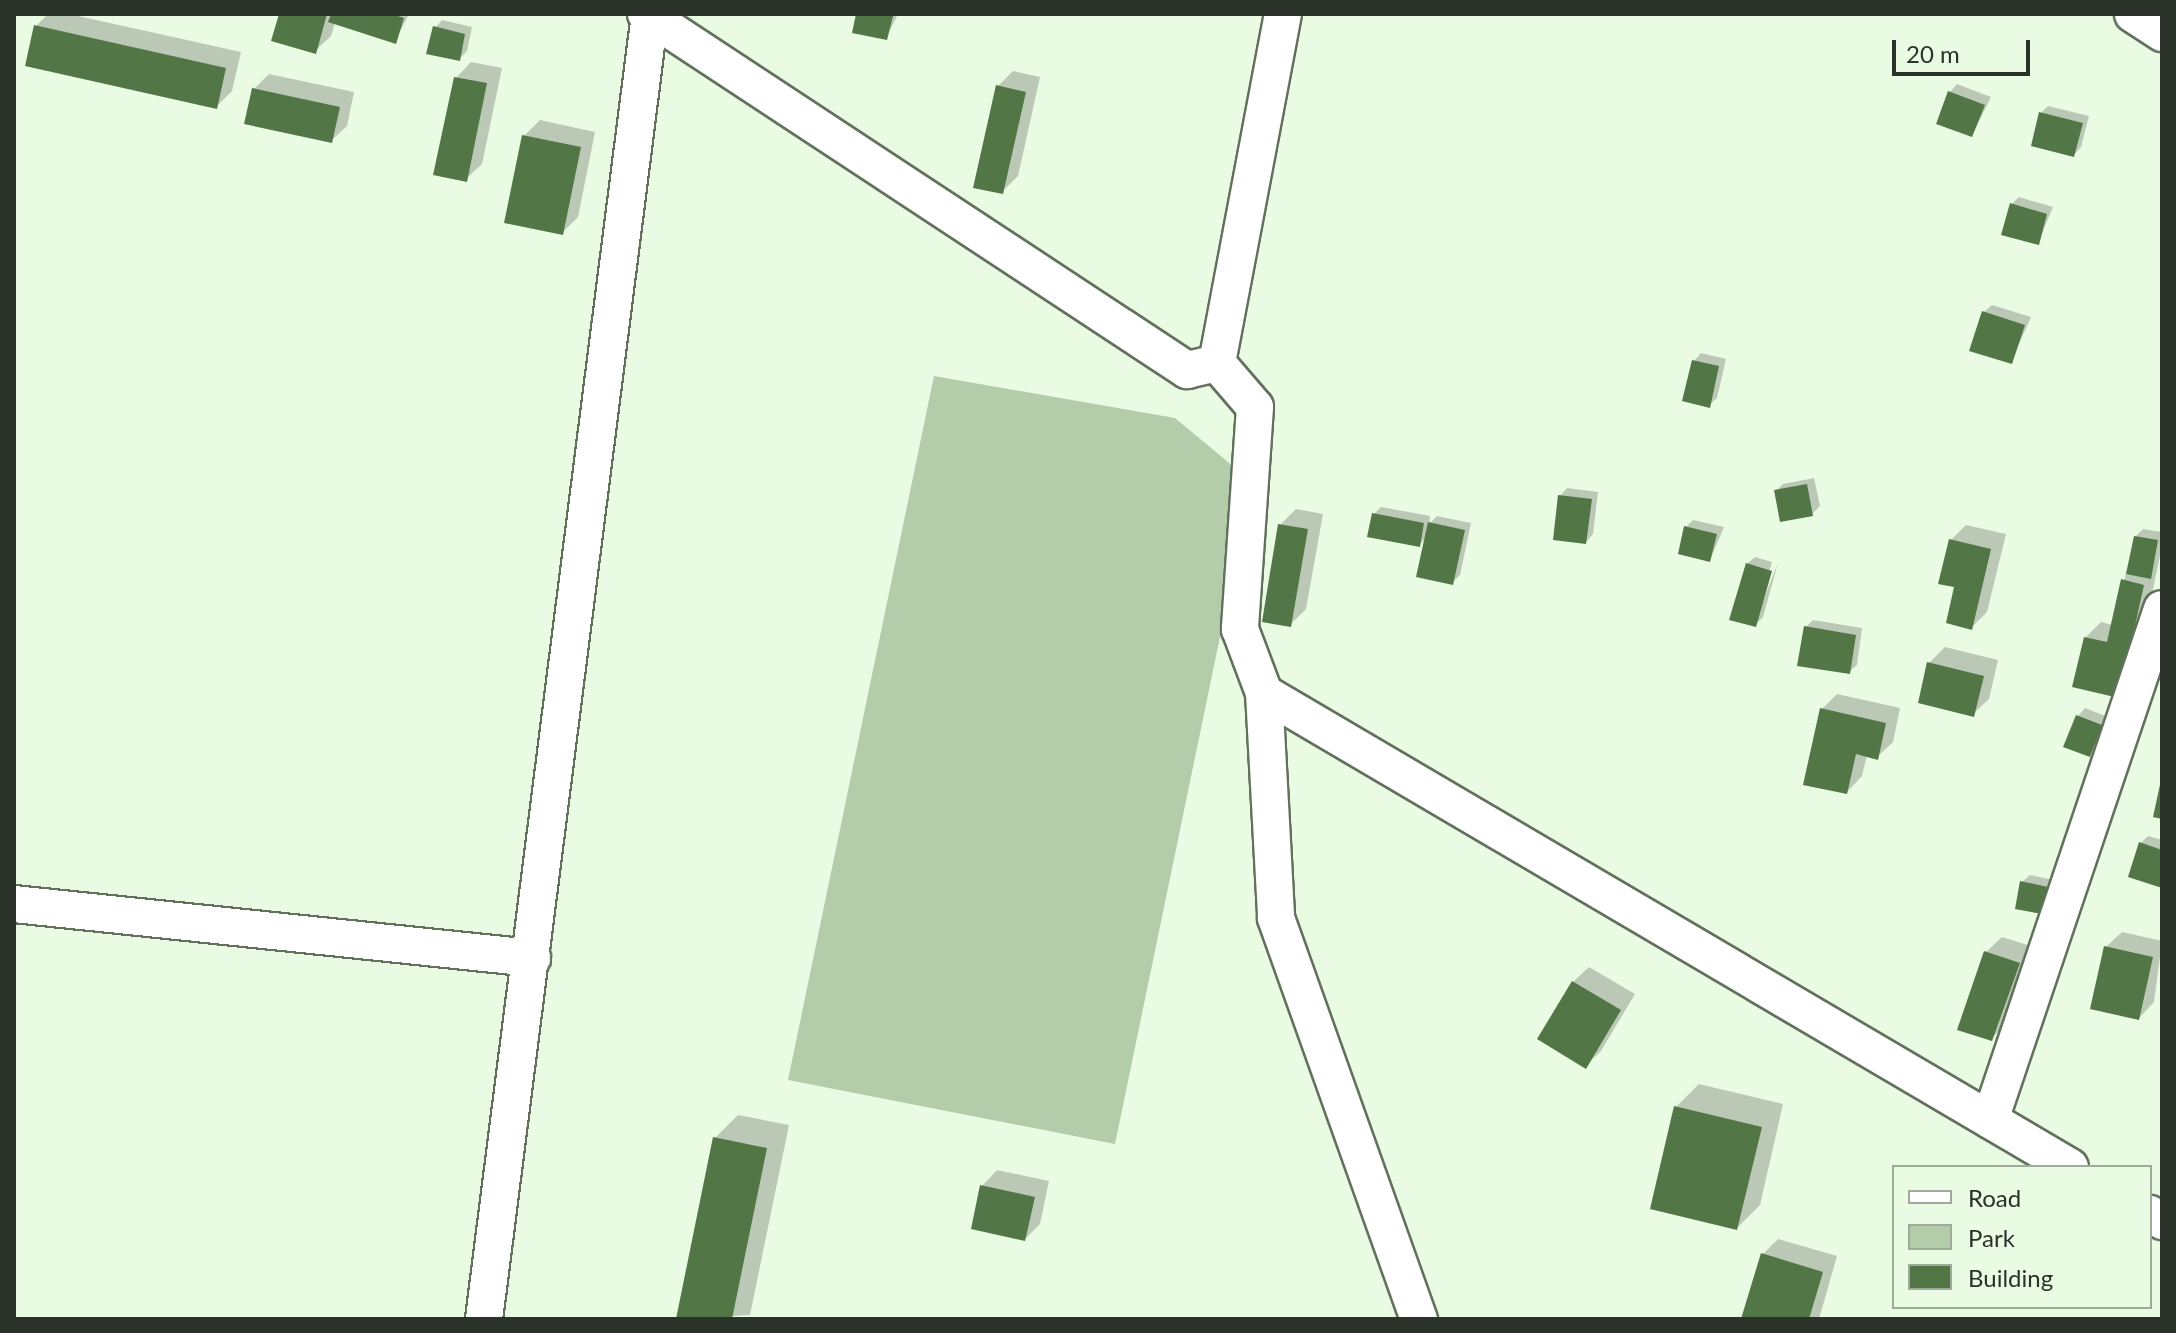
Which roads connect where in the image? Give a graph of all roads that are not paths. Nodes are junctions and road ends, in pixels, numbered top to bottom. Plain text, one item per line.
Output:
1 (1283, 14) edge
2 (2133, 14) edge
3 (648, 15) edge
4 (2162, 33) edge
5 (1217, 363) junction
6 (2162, 609) edge
7 (1264, 693) junction
8 (14, 904) edge
9 (532, 958) junction
10 (1990, 1120) junction
11 (2067, 1165) edge
12 (484, 1319) edge
13 (1419, 1319) edge

1 - 5 street
2 - 4 street
3 - 5 street
3 - 9 street
5 - 7 street
6 - 10 street
7 - 10 street
7 - 13 street
8 - 9 street
9 - 12 street
10 - 11 street

